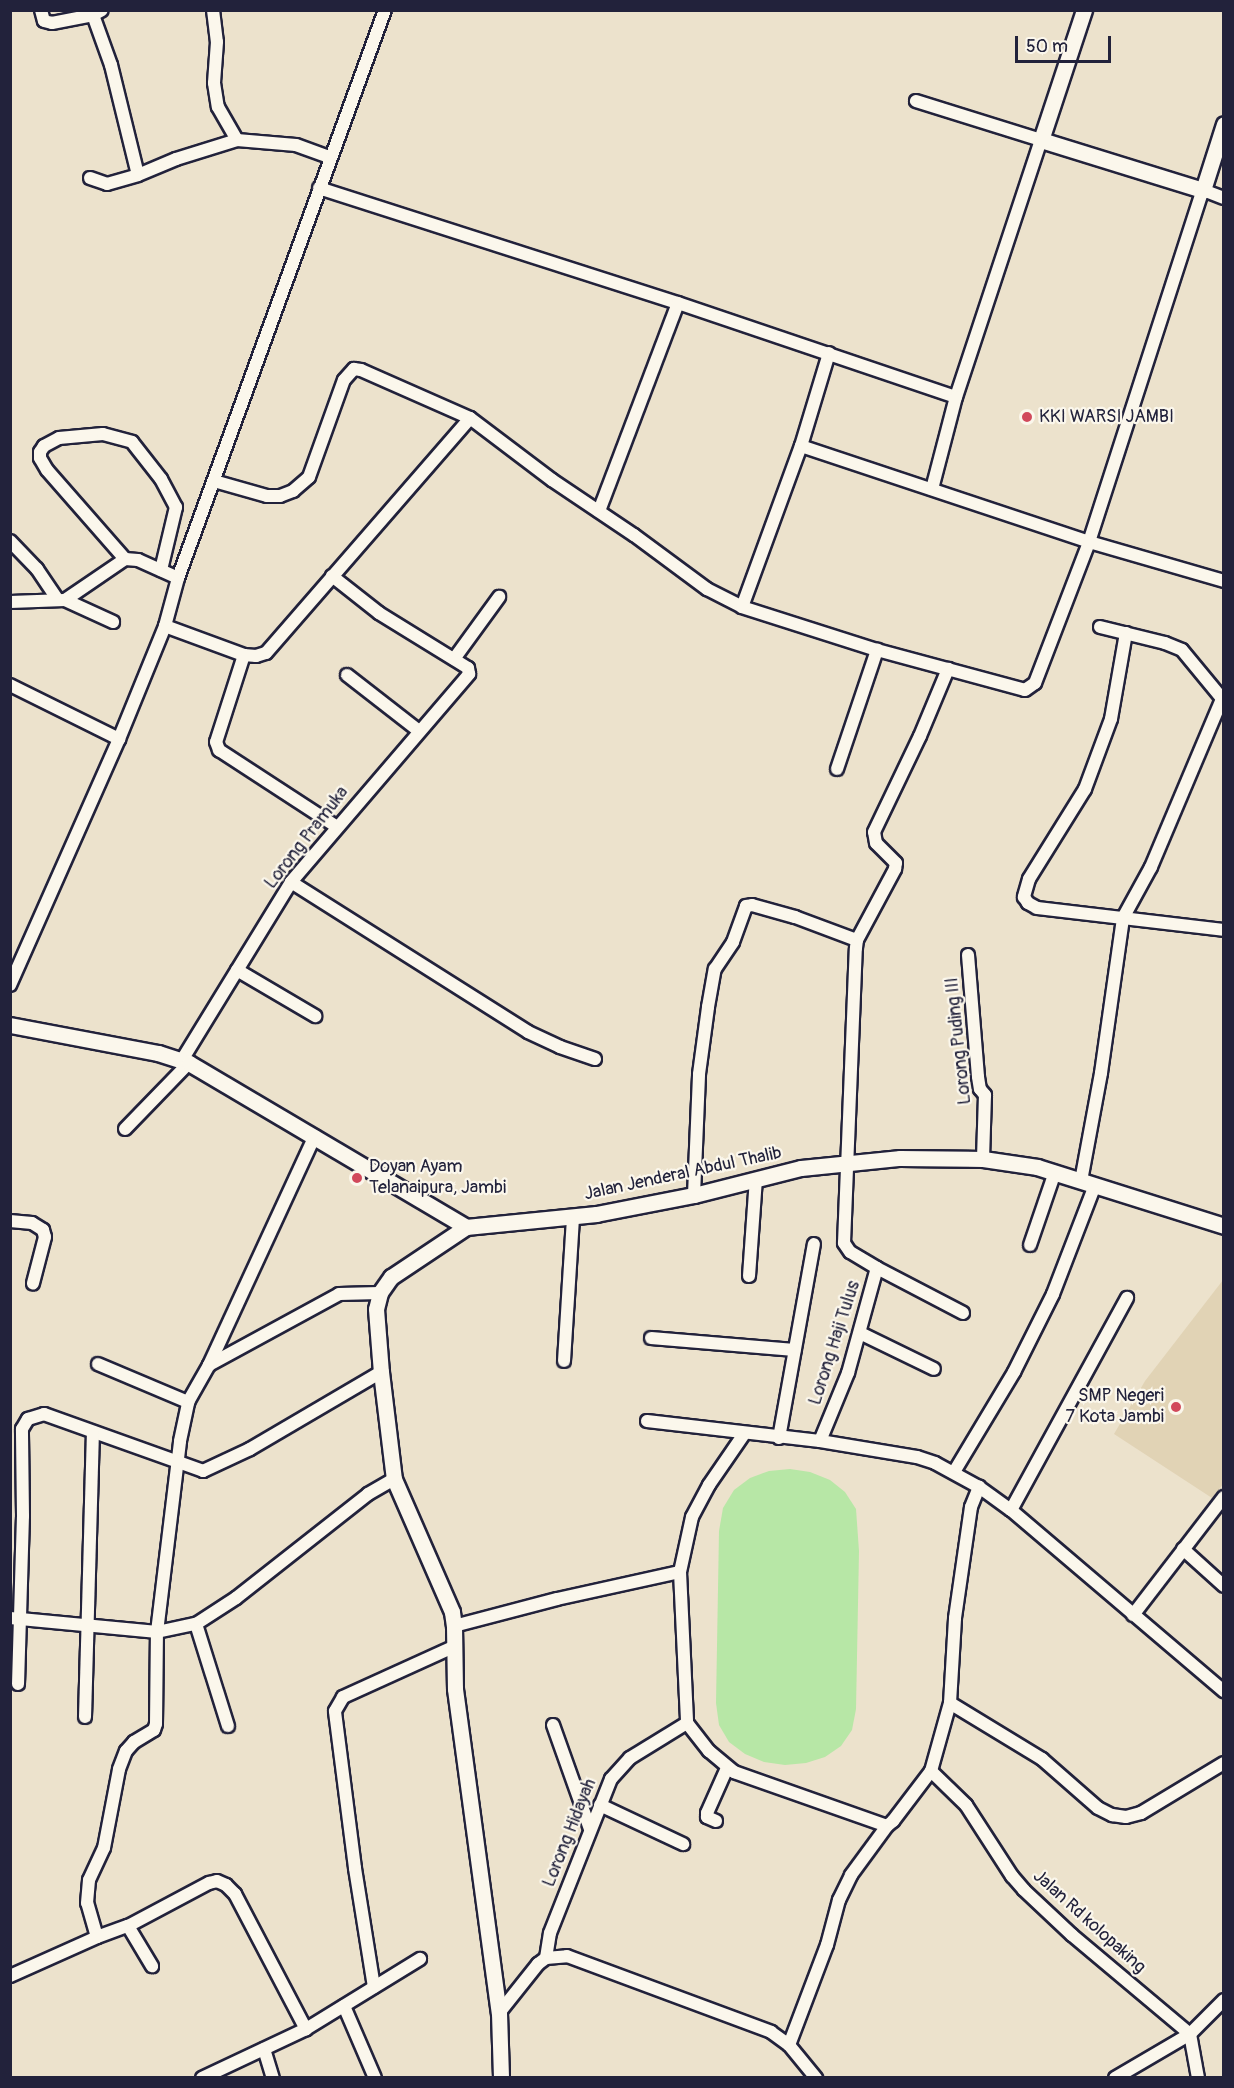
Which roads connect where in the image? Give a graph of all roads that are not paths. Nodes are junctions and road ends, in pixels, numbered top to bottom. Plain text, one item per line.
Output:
1 (41, 10) edge
2 (213, 10) edge
3 (385, 10) edge
4 (1084, 10) edge
5 (97, 13) edge
6 (916, 101) dead end
7 (1224, 124) edge
8 (237, 140) junction
9 (1041, 140) junction
10 (331, 158) junction
11 (138, 175) junction
12 (90, 178) dead end
13 (319, 188) junction
14 (1203, 190) junction
15 (1224, 198) edge
16 (678, 303) junction
17 (829, 353) junction
18 (956, 397) junction
19 (470, 418) junction
20 (801, 446) junction
21 (214, 481) junction
22 (932, 489) junction
23 (599, 511) junction
24 (10, 541) edge
25 (1089, 542) junction
26 (124, 560) junction
27 (161, 570) junction
28 (332, 576) junction
29 (178, 578) junction
30 (1224, 580) edge
31 (499, 597) dead end
32 (61, 600) junction
33 (10, 602) edge
34 (742, 607) junction
35 (113, 622) dead end
36 (165, 626) junction
37 (1100, 627) dead end
38 (1126, 633) junction
39 (877, 650) junction
40 (244, 655) junction
41 (454, 658) junction
42 (948, 669) junction
43 (347, 675) dead end
44 (10, 685) edge
45 (1223, 700) edge
46 (419, 731) junction
47 (120, 739) junction
48 (837, 769) dead end
49 (338, 827) junction
50 (291, 882) junction
51 (1123, 918) junction
52 (1224, 930) edge
53 (857, 940) junction
54 (968, 955) dead end
55 (237, 970) junction
56 (10, 985) edge
57 (315, 1016) dead end
58 (10, 1025) edge
59 (595, 1059) dead end
60 (185, 1062) junction
61 (126, 1129) dead end
62 (315, 1136) junction
63 (983, 1159) junction
64 (849, 1163) junction
65 (1055, 1172) junction
66 (756, 1179) junction
67 (1088, 1183) junction
68 (694, 1195) junction
69 (573, 1217) junction
70 (10, 1221) edge
71 (1224, 1226) edge
72 (466, 1227) junction
73 (814, 1244) dead end
74 (1030, 1245) dead end
75 (877, 1268) junction
76 (750, 1276) dead end
77 (33, 1283) dead end
78 (380, 1293) junction
79 (1127, 1298) dead end
80 (963, 1312) dead end
81 (860, 1333) junction
82 (651, 1338) dead end
83 (795, 1350) junction
84 (564, 1361) dead end
85 (98, 1364) dead end
86 (209, 1365) junction
87 (934, 1369) dead end
88 (381, 1372) junction
89 (188, 1402) junction
90 (647, 1420) dead end
91 (93, 1432) junction
92 (744, 1434) junction
93 (779, 1438) junction
94 (819, 1441) junction
95 (178, 1463) junction
96 (954, 1473) junction
97 (394, 1479) junction
98 (979, 1487) junction
99 (1224, 1497) edge
100 (1011, 1510) junction
101 (1183, 1549) junction
102 (680, 1572) junction
103 (1224, 1586) edge
104 (1133, 1615) junction
105 (15, 1619) edge
106 (196, 1624) junction
107 (87, 1626) junction
108 (454, 1626) junction
109 (157, 1632) junction
110 (453, 1647) junction
111 (18, 1684) dead end
112 (1224, 1691) edge
113 (950, 1703) junction
114 (84, 1717) dead end
115 (687, 1723) junction
116 (553, 1725) dead end
117 (228, 1726) dead end
118 (1224, 1763) edge
119 (727, 1768) junction
120 (931, 1771) junction
121 (600, 1805) junction
122 (716, 1821) dead end
123 (887, 1826) junction
124 (590, 1829) junction
125 (683, 1844) dead end
126 (128, 1926) junction
127 (97, 1937) junction
128 (546, 1958) junction
129 (420, 1959) dead end
130 (152, 1966) dead end
131 (10, 1976) edge
132 (374, 1987) junction
133 (1224, 2000) edge
134 (344, 2006) junction
135 (499, 2013) junction
136 (306, 2029) junction
137 (1190, 2034) junction
138 (789, 2045) junction
139 (264, 2049) junction
140 (202, 2078) edge
141 (273, 2078) edge
142 (375, 2078) edge
143 (501, 2078) edge
144 (816, 2078) edge
145 (1115, 2078) edge
146 (1198, 2078) edge

1 - 5 street
2 - 8 street
3 - 10 street
4 - 9 street
5 - 11 street
6 - 9 street
7 - 14 street
8 - 10 street
8 - 11 street
9 - 14 street
9 - 18 street
10 - 13 street
11 - 12 street
13 - 16 street
13 - 21 street
14 - 15 street
14 - 25 street
16 - 17 street
16 - 23 street
17 - 18 street
17 - 20 street
18 - 22 street
19 - 21 street
19 - 23 street
19 - 28 street
20 - 22 street
20 - 34 street
21 - 29 street
22 - 25 street
23 - 34 street
24 - 32 street
25 - 30 street
25 - 42 street
26 - 27 street
26 - 27 street
26 - 32 street
27 - 29 street
28 - 40 street
28 - 41 street
29 - 36 street
31 - 41 street
32 - 33 street
32 - 35 street
34 - 39 street
36 - 40 street
36 - 47 street
37 - 38 street
38 - 45 street
38 - 51 street
39 - 42 street
39 - 48 street
40 - 49 street
41 - 46 street, Lorong Pramuka
42 - 53 street
43 - 46 street
44 - 47 street
45 - 51 street
46 - 49 street, Lorong Pramuka
47 - 56 street
49 - 50 street, Lorong Pramuka
50 - 55 street, Lorong Pramuka
50 - 59 street
51 - 52 street
51 - 67 street
53 - 64 street
53 - 68 street
54 - 63 street, Lorong Puding III
55 - 57 street
55 - 60 street, Lorong Pramuka
58 - 60 street
60 - 61 street, Lorong Pramuka
60 - 62 street
62 - 72 street
62 - 86 street
63 - 64 street, Jalan Jenderal Abdul Thalib
63 - 65 street, Jalan Jenderal Abdul Thalib
64 - 66 street, Jalan Jenderal Abdul Thalib
64 - 75 street, Lorong Haji Tulus
65 - 67 street, Jalan Jenderal Abdul Thalib
65 - 74 street
66 - 68 street, Jalan Jenderal Abdul Thalib
66 - 76 street
67 - 71 street, Jalan Jenderal Abdul Thalib
67 - 96 street
68 - 69 street, Jalan Jenderal Abdul Thalib
69 - 72 street, Jalan Jenderal Abdul Thalib
69 - 84 street
70 - 77 street
72 - 78 street
73 - 83 street
75 - 80 street
75 - 81 street, Lorong Haji Tulus
78 - 86 street
78 - 88 street
79 - 100 street
81 - 87 street
81 - 94 street, Lorong Haji Tulus
82 - 83 street
83 - 93 street
85 - 89 street
86 - 89 street
88 - 95 street
88 - 97 street
89 - 95 street
90 - 92 street
91 - 95 street
91 - 105 street
91 - 107 street
92 - 93 street
92 - 102 street
93 - 94 street
94 - 96 street
95 - 109 street
96 - 98 street
97 - 106 street
97 - 108 street
98 - 100 street
98 - 113 street
99 - 101 street
100 - 104 street
101 - 103 street
101 - 104 street
102 - 108 street
102 - 115 street
104 - 112 street
105 - 107 street
105 - 111 street
106 - 109 street
106 - 117 street
107 - 109 street
107 - 114 street
108 - 110 street
109 - 127 street
110 - 132 street
110 - 135 street
113 - 118 street
113 - 120 street
115 - 119 street
115 - 121 street, Lorong Hidayah
116 - 124 street
119 - 122 street
119 - 123 street
120 - 123 street
120 - 137 street, Jalan Rd kolopaking
121 - 124 street, Lorong Hidayah
121 - 125 street
123 - 138 street
124 - 128 street, Lorong Hidayah
126 - 127 street
126 - 130 street
126 - 136 street
127 - 131 street
128 - 135 street
128 - 138 street
129 - 132 street
132 - 134 street
133 - 137 street
134 - 136 street
134 - 142 street
135 - 143 street
136 - 139 street
137 - 145 street
137 - 146 street
138 - 144 street
139 - 140 street
139 - 141 street

